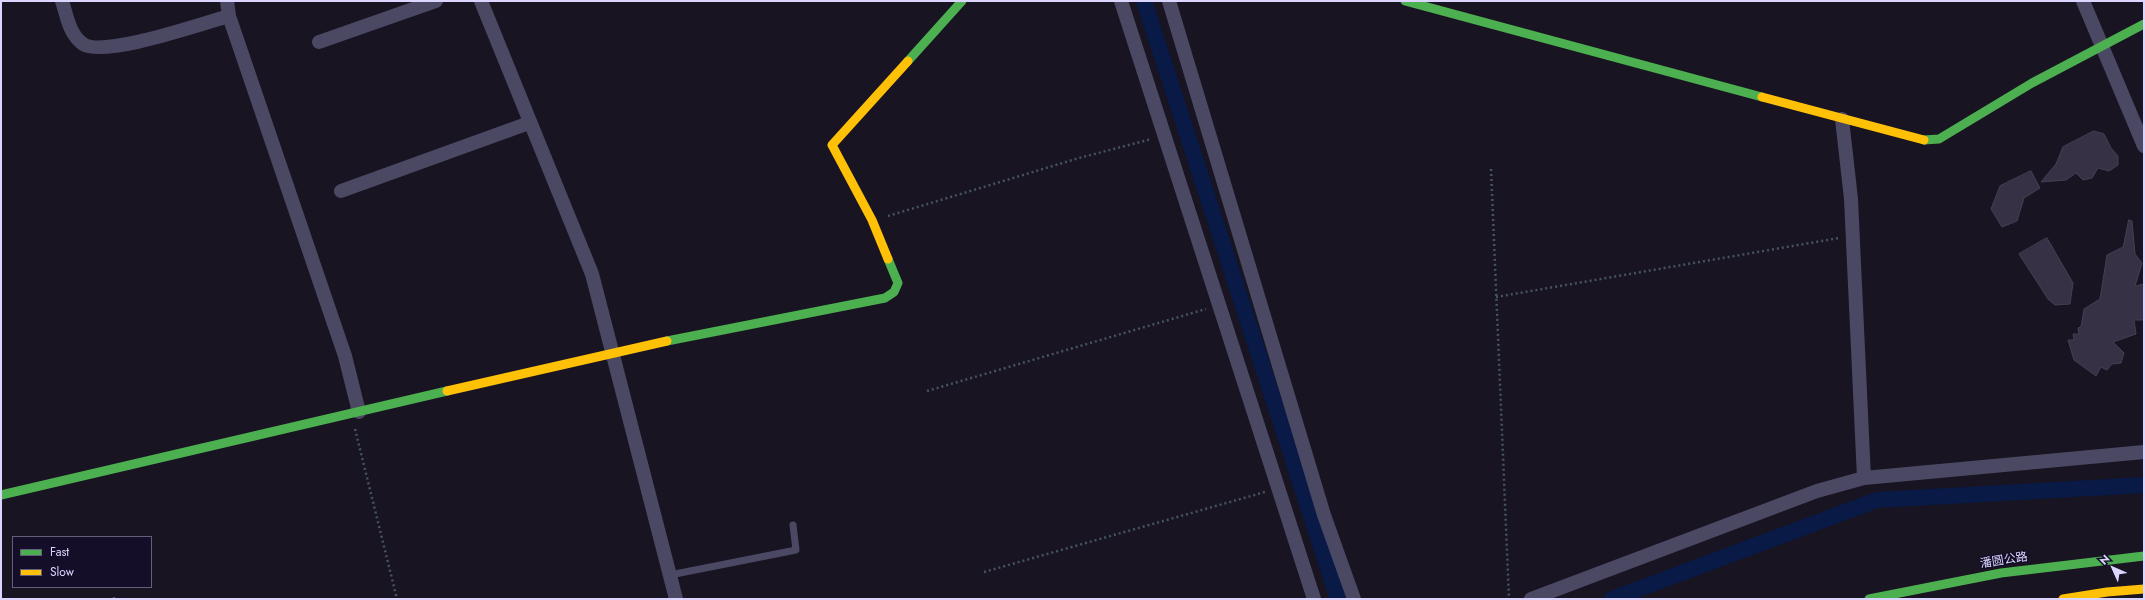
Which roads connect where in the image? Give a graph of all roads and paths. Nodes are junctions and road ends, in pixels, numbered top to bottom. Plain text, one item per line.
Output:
1 (62, 1) edge
2 (227, 1) edge
3 (436, 1) edge
4 (481, 1) edge
5 (962, 1) edge
6 (1121, 1) edge
7 (1169, 1) edge
8 (1405, 1) edge
9 (2083, 1) edge
10 (229, 16) junction
11 (2144, 24) edge
12 (319, 42) dead end
13 (2102, 47) junction
14 (1842, 118) junction
15 (529, 123) junction
16 (1164, 136) junction
17 (2144, 146) edge
18 (1491, 169) dead end
19 (341, 191) dead end
20 (872, 220) junction
21 (1852, 235) junction
22 (1496, 298) junction
23 (1219, 305) junction
24 (612, 352) junction
25 (927, 391) dead end
26 (355, 413) junction
27 (2144, 452) edge
28 (1864, 478) junction
29 (1279, 488) junction
30 (1, 495) edge
31 (794, 525) dead end
32 (2144, 556) edge
33 (984, 572) dead end
34 (670, 575) junction
35 (2144, 589) edge
36 (397, 599) edge
37 (676, 599) edge
38 (1314, 599) edge
39 (1354, 599) edge
40 (1509, 599) edge
41 (1531, 599) edge
42 (1869, 599) edge
43 (2063, 599) edge

1 - 10 street
2 - 10 street
3 - 12 street
4 - 15 street
5 - 20 street
6 - 16 street
7 - 39 street
8 - 14 street
9 - 13 street
10 - 26 street
11 - 13 street
13 - 14 street
13 - 17 street
14 - 21 street
15 - 19 street
15 - 24 street
16 - 20 path
16 - 23 street
18 - 22 path
20 - 24 street
21 - 22 path
21 - 28 street
22 - 40 path
23 - 25 path
23 - 29 street
24 - 26 street
24 - 34 street
26 - 30 street
26 - 36 path
27 - 28 street
28 - 41 street
29 - 33 path
29 - 38 street
31 - 34 lane
32 - 42 street, 潘圆公路
34 - 37 street
35 - 43 street

